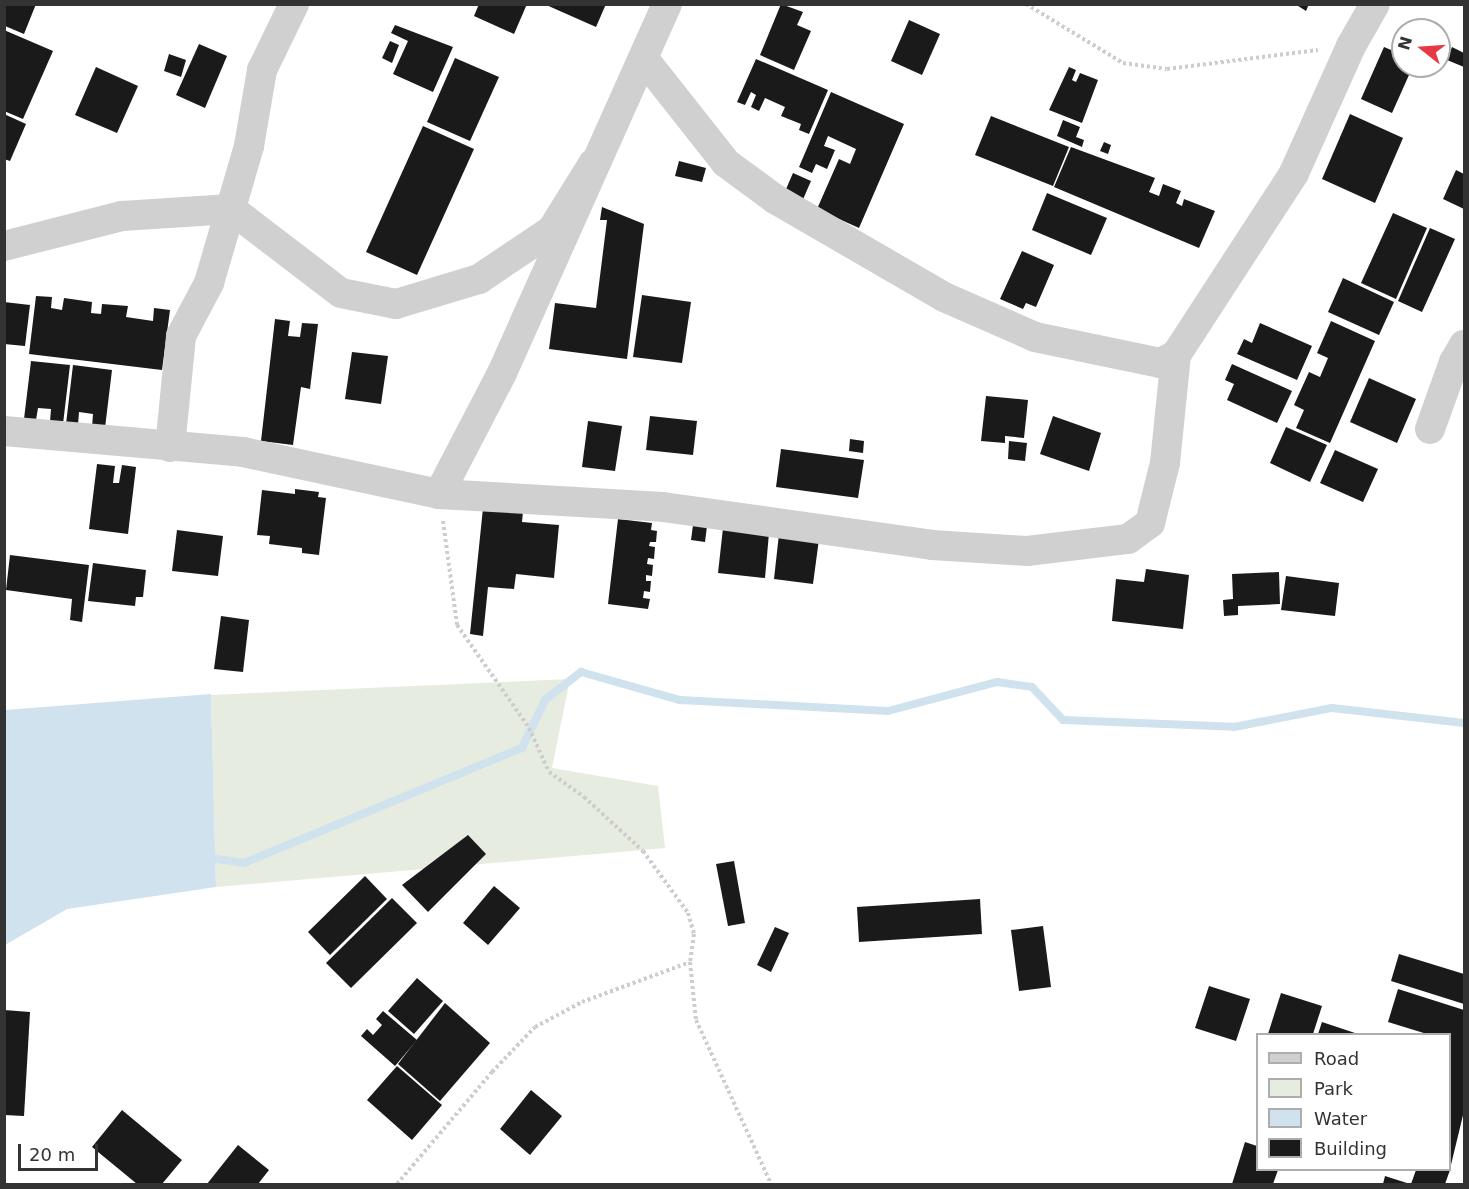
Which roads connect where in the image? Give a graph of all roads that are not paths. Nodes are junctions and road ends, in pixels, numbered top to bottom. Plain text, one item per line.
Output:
1 (294, 4) edge
2 (667, 4) edge
3 (1375, 4) edge
4 (644, 59) junction
5 (593, 164) junction
6 (231, 209) junction
7 (4, 246) edge
8 (1464, 345) edge
9 (1176, 355) junction
10 (1430, 429) dead end
11 (4, 431) edge
12 (170, 447) junction
13 (439, 494) junction

1 - 6 street
2 - 4 street
3 - 9 street
4 - 5 street
4 - 9 street
5 - 6 street
5 - 13 street
6 - 7 street
6 - 12 street
8 - 10 street
9 - 13 street
11 - 12 street
12 - 13 street

